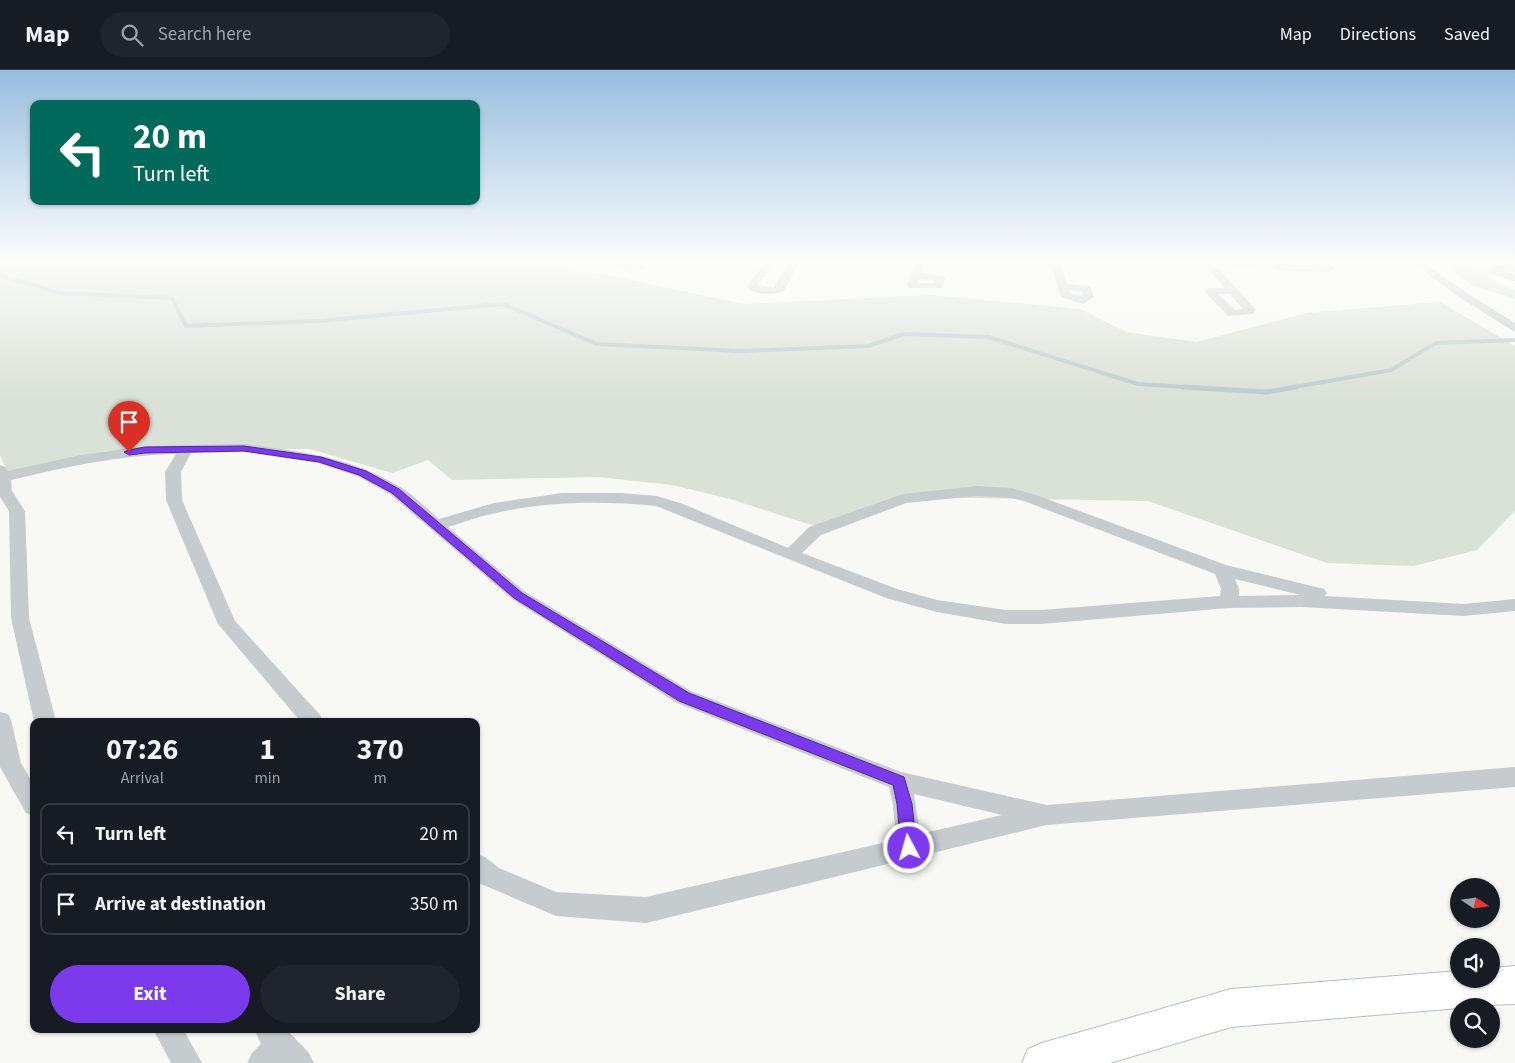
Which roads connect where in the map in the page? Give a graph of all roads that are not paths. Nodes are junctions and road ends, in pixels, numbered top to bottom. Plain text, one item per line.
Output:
1 (1481, 306) edge
2 (1515, 328) edge
3 (186, 449) junction
4 (1, 482) edge
5 (435, 524) junction
6 (790, 555) junction
7 (1222, 570) junction
8 (1229, 602) junction
9 (1375, 604) junction
10 (1515, 606) edge
11 (44, 718) edge
12 (309, 718) edge
13 (0, 720) edge
14 (1515, 777) edge
15 (899, 781) junction
16 (30, 799) edge
17 (1047, 815) junction
18 (909, 848) junction
19 (480, 868) edge
20 (1515, 985) edge
21 (169, 1033) edge
22 (187, 1063) edge
23 (1042, 1063) edge

1 - 2 street
3 - 4 street
3 - 5 street
3 - 12 street
4 - 11 street
5 - 6 street
5 - 15 street
6 - 7 street
6 - 8 street
7 - 8 street
7 - 9 street
8 - 9 street
9 - 10 street
13 - 16 street
14 - 17 street
15 - 17 street
15 - 18 street
17 - 18 street
18 - 19 street
20 - 23 street
21 - 22 street

